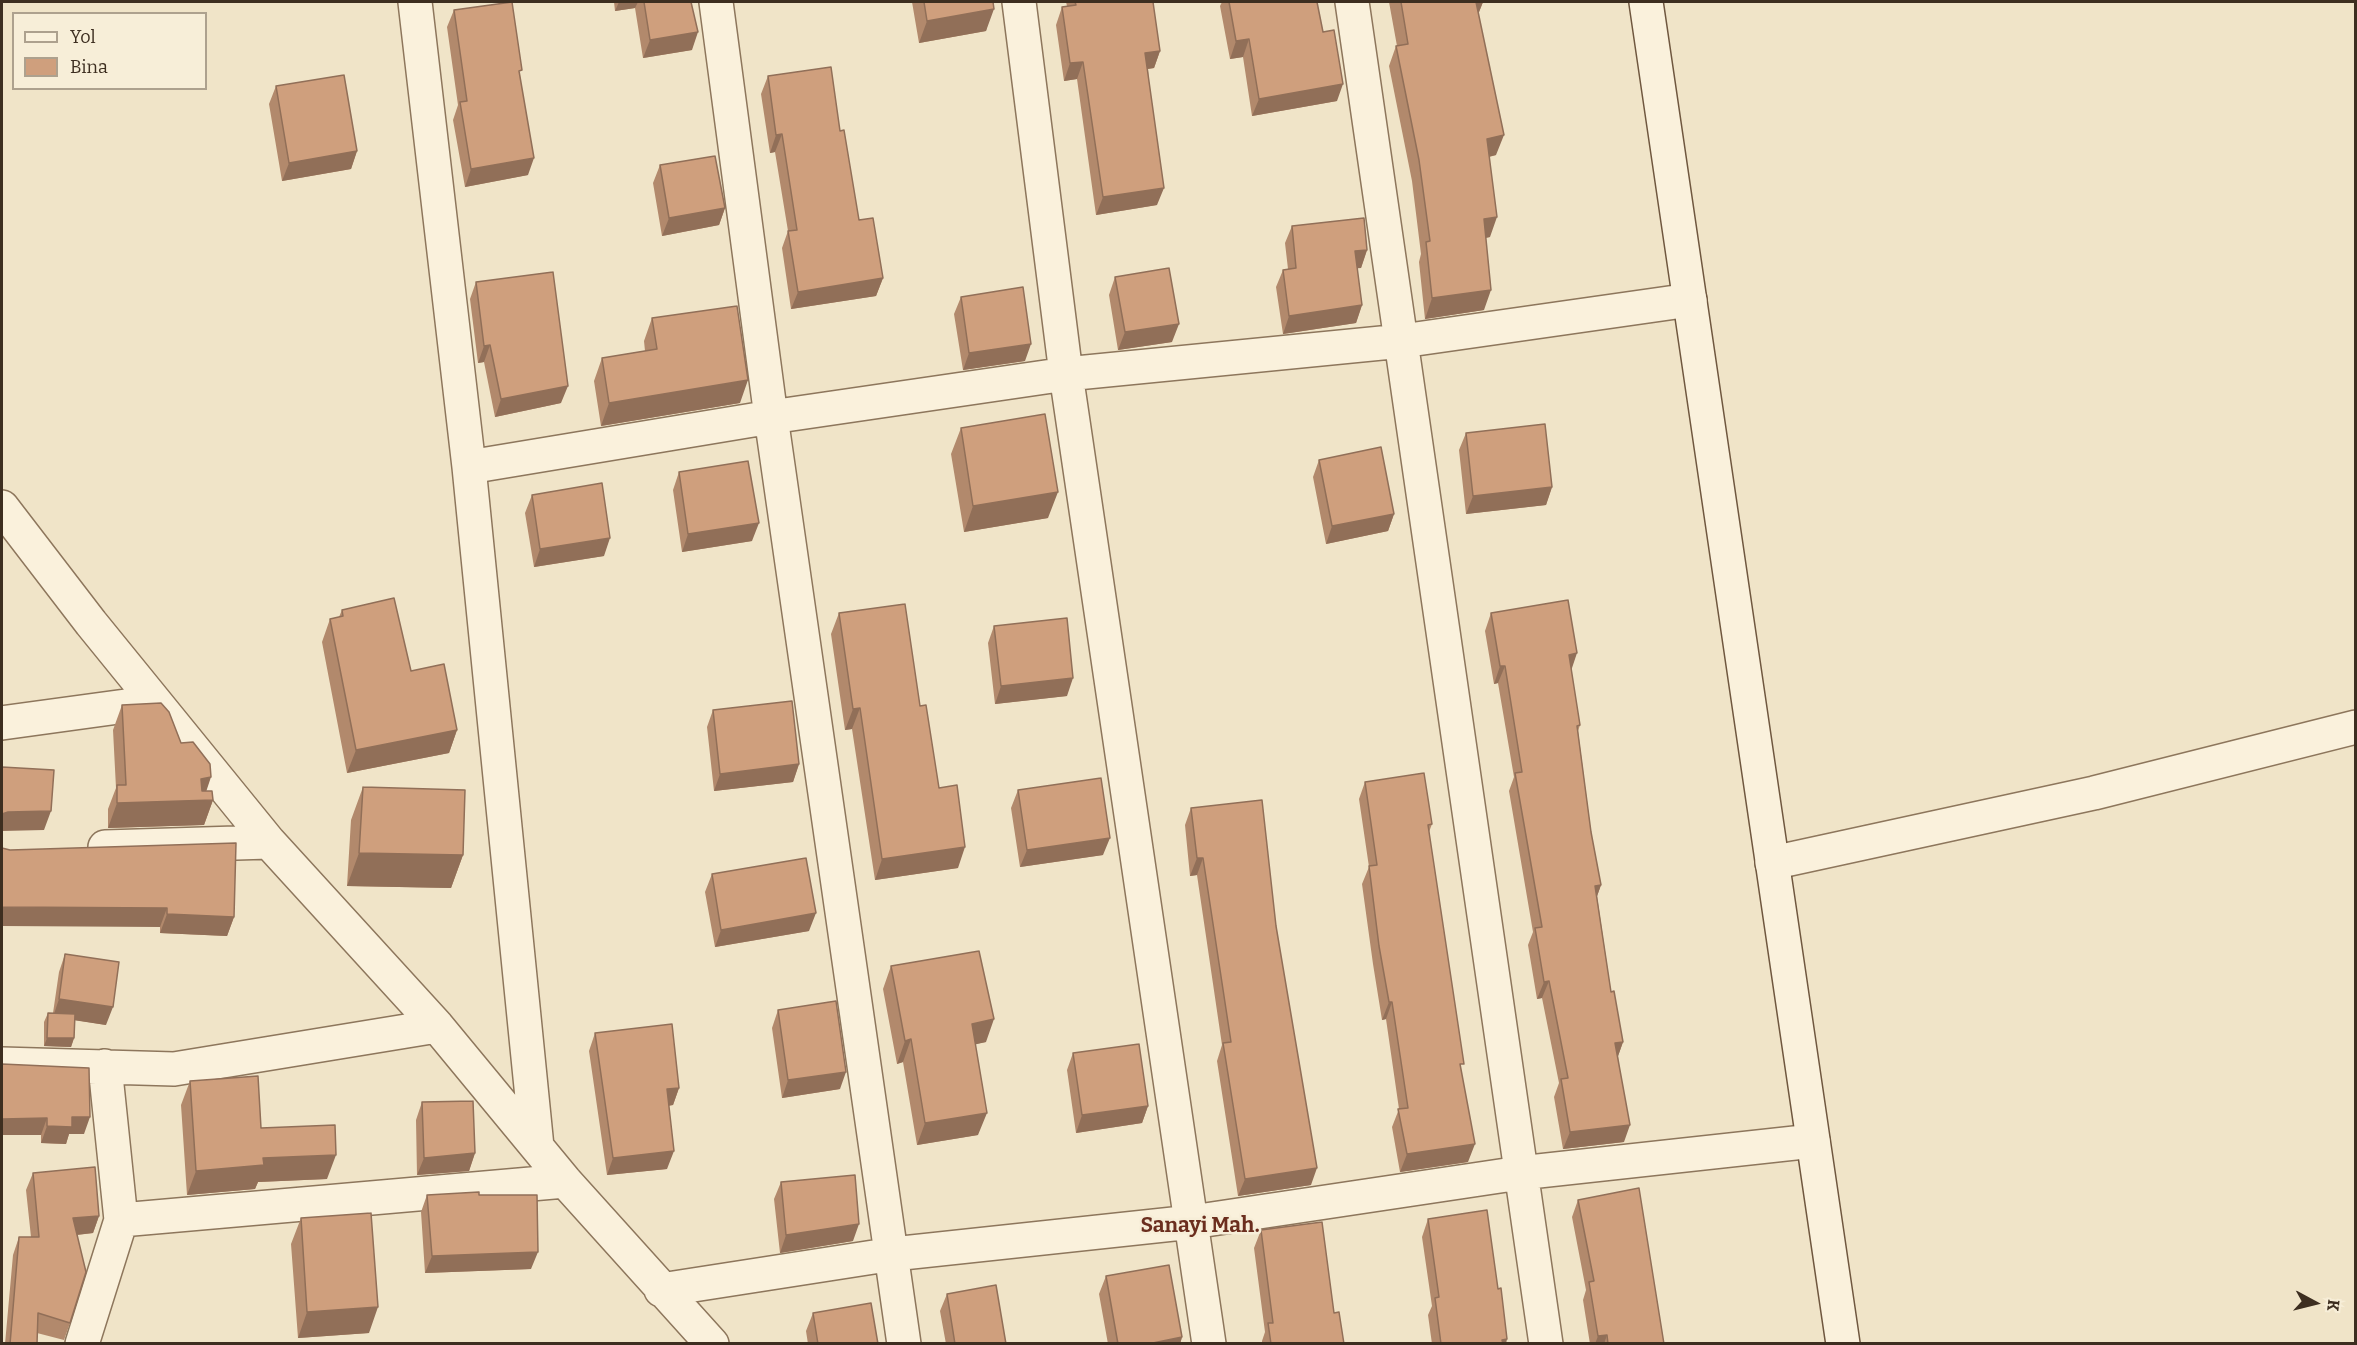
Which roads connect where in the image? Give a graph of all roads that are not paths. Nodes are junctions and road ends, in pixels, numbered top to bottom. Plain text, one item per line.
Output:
1 (415, 2) edge
2 (716, 2) edge
3 (1019, 2) edge
4 (1352, 2) edge
5 (1646, 2) edge
6 (1690, 300) junction
7 (1402, 341) junction
8 (1066, 374) junction
9 (771, 417) junction
10 (469, 466) junction
11 (2, 507) edge
12 (155, 702) junction
13 (2, 723) edge
14 (2355, 727) edge
15 (268, 842) junction
16 (80, 848) edge
17 (1773, 863) junction
18 (437, 1026) junction
19 (2, 1064) edge
20 (105, 1066) junction
21 (1813, 1141) junction
22 (537, 1147) junction
23 (1521, 1173) junction
24 (565, 1181) junction
25 (122, 1220) junction
26 (1192, 1222) junction
27 (893, 1254) junction
28 (661, 1290) junction
29 (82, 1344) edge
30 (712, 1344) edge
31 (904, 1344) edge
32 (1209, 1344) edge
33 (1546, 1344) edge
34 (1843, 1344) edge

1 - 10 street
2 - 9 street
3 - 8 street
4 - 7 street
5 - 6 street
6 - 7 street
6 - 17 street
7 - 8 street
7 - 23 street
8 - 9 street
8 - 26 street
9 - 10 street
9 - 27 street
10 - 22 street
11 - 12 street
12 - 13 street
12 - 15 street
14 - 17 street
15 - 16 street
15 - 18 street
17 - 21 street
18 - 20 street
18 - 22 street
19 - 20 street
20 - 25 street
21 - 23 street
21 - 34 street
22 - 24 street
23 - 26 street
23 - 33 street
24 - 25 street
24 - 28 street
25 - 29 street
26 - 27 street
26 - 32 street
27 - 28 street
27 - 31 street
28 - 30 street

